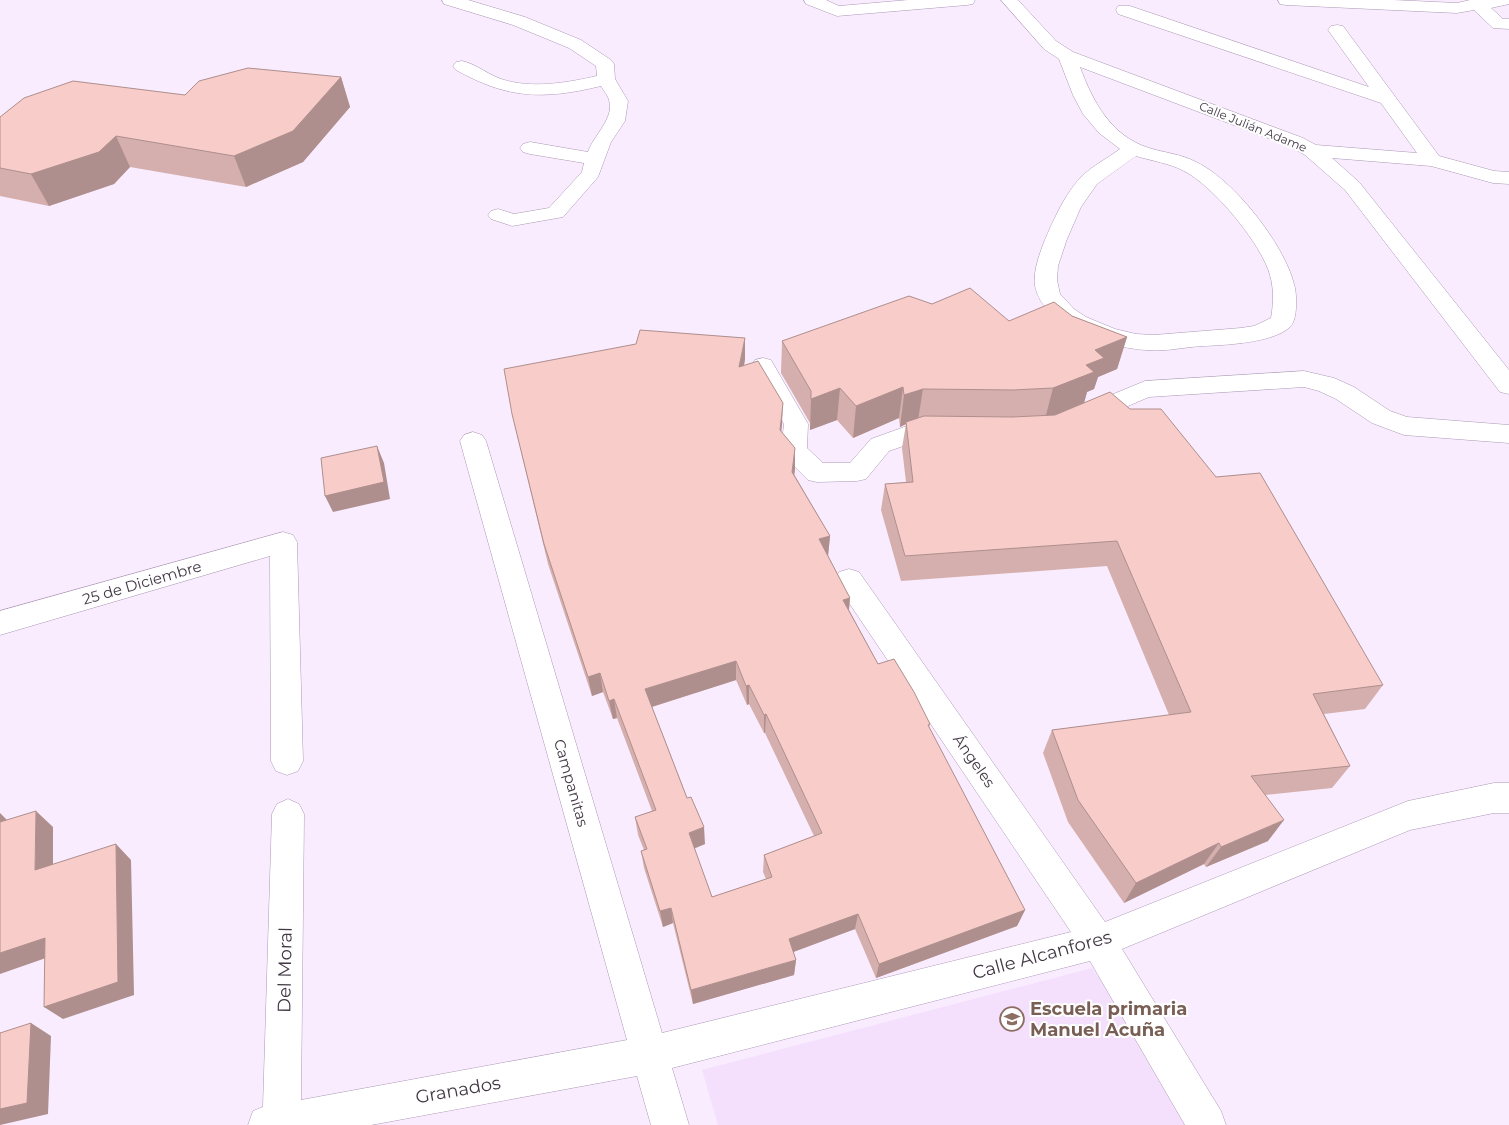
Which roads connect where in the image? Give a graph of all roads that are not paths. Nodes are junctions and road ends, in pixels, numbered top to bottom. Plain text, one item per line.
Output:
1 (450, 0) edge
2 (812, 0) edge
3 (967, 0) edge
4 (1009, 0) edge
5 (1286, 0) edge
6 (1507, 0) edge
7 (1478, 3) edge
8 (1124, 10) dead end
9 (1509, 24) edge
10 (1337, 30) dead end
11 (1067, 56) junction
12 (462, 66) dead end
13 (606, 79) junction
14 (1388, 100) junction
15 (530, 148) dead end
16 (1134, 148) junction
17 (1312, 151) junction
18 (595, 159) junction
19 (1432, 160) junction
20 (1501, 178) edge
21 (1509, 199) edge
22 (498, 216) dead end
23 (763, 366) edge
24 (1509, 386) edge
25 (1069, 422) edge
26 (967, 432) edge
27 (1509, 434) edge
28 (473, 441) dead end
29 (849, 580) dead end
30 (0, 623) edge
31 (287, 761) dead end
32 (1509, 798) edge
33 (288, 814) dead end
34 (1098, 942) junction
35 (649, 1055) junction
36 (277, 1124) edge
37 (670, 1125) edge
38 (1207, 1125) edge

1 - 13 street
2 - 3 street
4 - 11 street, Calle Julián Adame
5 - 7 street
6 - 7 street
7 - 9 street
8 - 14 street
10 - 14 street
11 - 16 street
11 - 17 street, Calle Julián Adame
12 - 13 street
13 - 18 street
14 - 19 street
15 - 18 street
16 - 16 street
17 - 19 street
17 - 24 street, Calle Julián Adame
18 - 22 street
19 - 20 street
20 - 21 street
23 - 26 street
25 - 27 street
28 - 35 street, Campanitas
29 - 34 street, Ángeles
30 - 31 street, 25 de Diciembre
32 - 34 street, Calle Alcanfores
33 - 36 street, Del Moral
34 - 35 street, Calle Alcanfores
34 - 38 street, Ángeles
35 - 36 street, Granados
35 - 37 street, Campanitas

